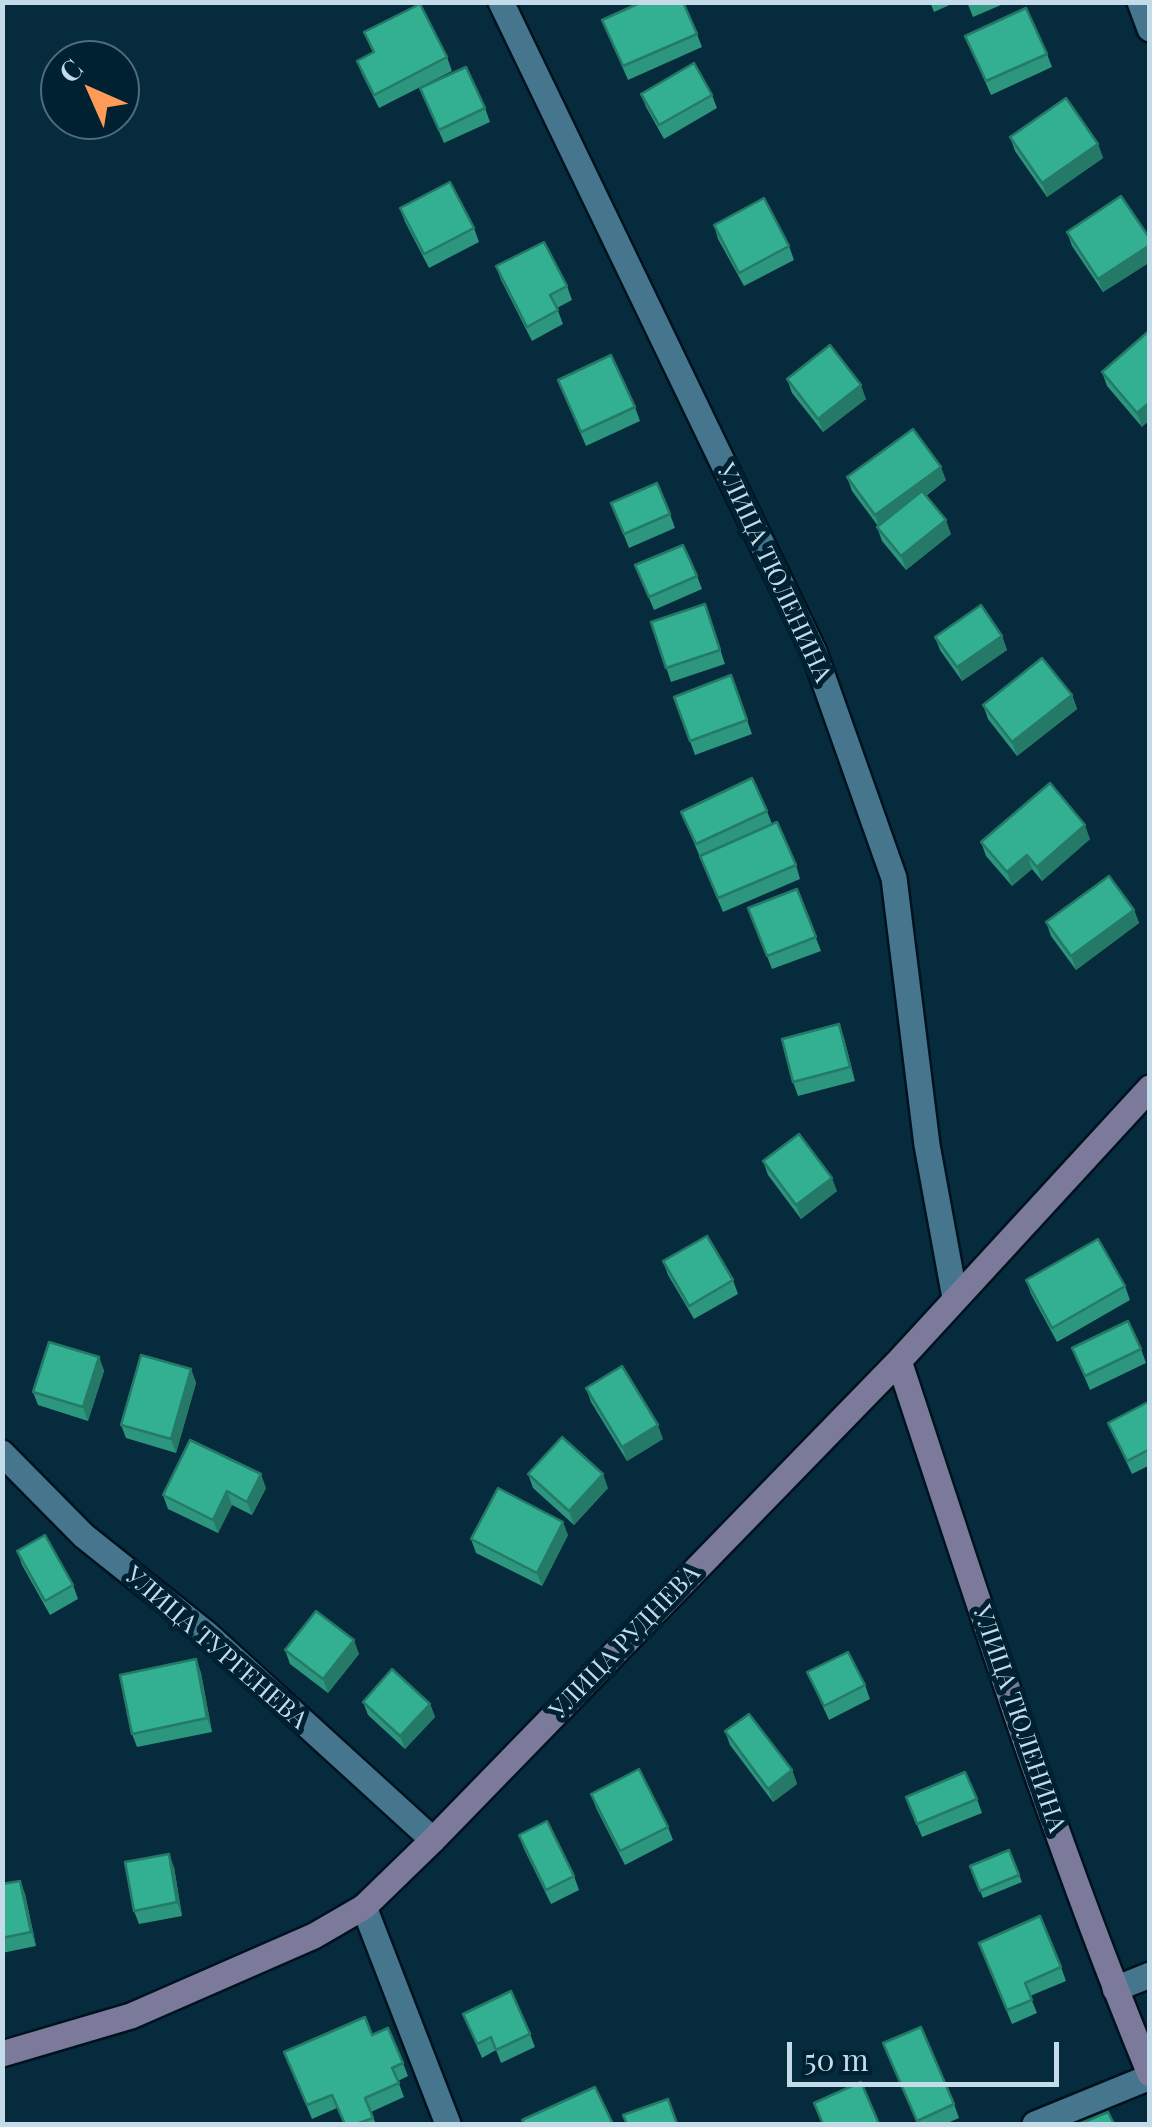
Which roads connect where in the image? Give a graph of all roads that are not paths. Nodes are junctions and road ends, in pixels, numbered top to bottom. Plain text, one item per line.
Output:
1 (500, 2) edge
2 (1140, 2) edge
3 (1150, 30) edge
4 (1150, 1088) edge
5 (955, 1298) junction
6 (899, 1361) junction
7 (2, 1453) edge
8 (433, 1840) junction
9 (364, 1907) junction
10 (1150, 1975) edge
11 (1114, 1988) junction
12 (2, 2054) edge
13 (1150, 2075) edge
14 (448, 2124) edge
15 (1035, 2124) edge

1 - 5 street, УЛИЦА ТЮЛЕНИНА
2 - 3 street
4 - 5 street, УЛИЦА РУДНЕВА
5 - 6 street, УЛИЦА РУДНЕВА
6 - 8 street, УЛИЦА РУДНЕВА
6 - 11 street, УЛИЦА ТЮЛЕНИНА
7 - 8 street, УЛИЦА ТУРГЕНЕВА
8 - 9 street, УЛИЦА РУДНЕВА
9 - 12 street, УЛИЦА РУДНЕВА
9 - 14 street
10 - 11 street
11 - 13 street, УЛИЦА ТЮЛЕНИНА
13 - 15 street

